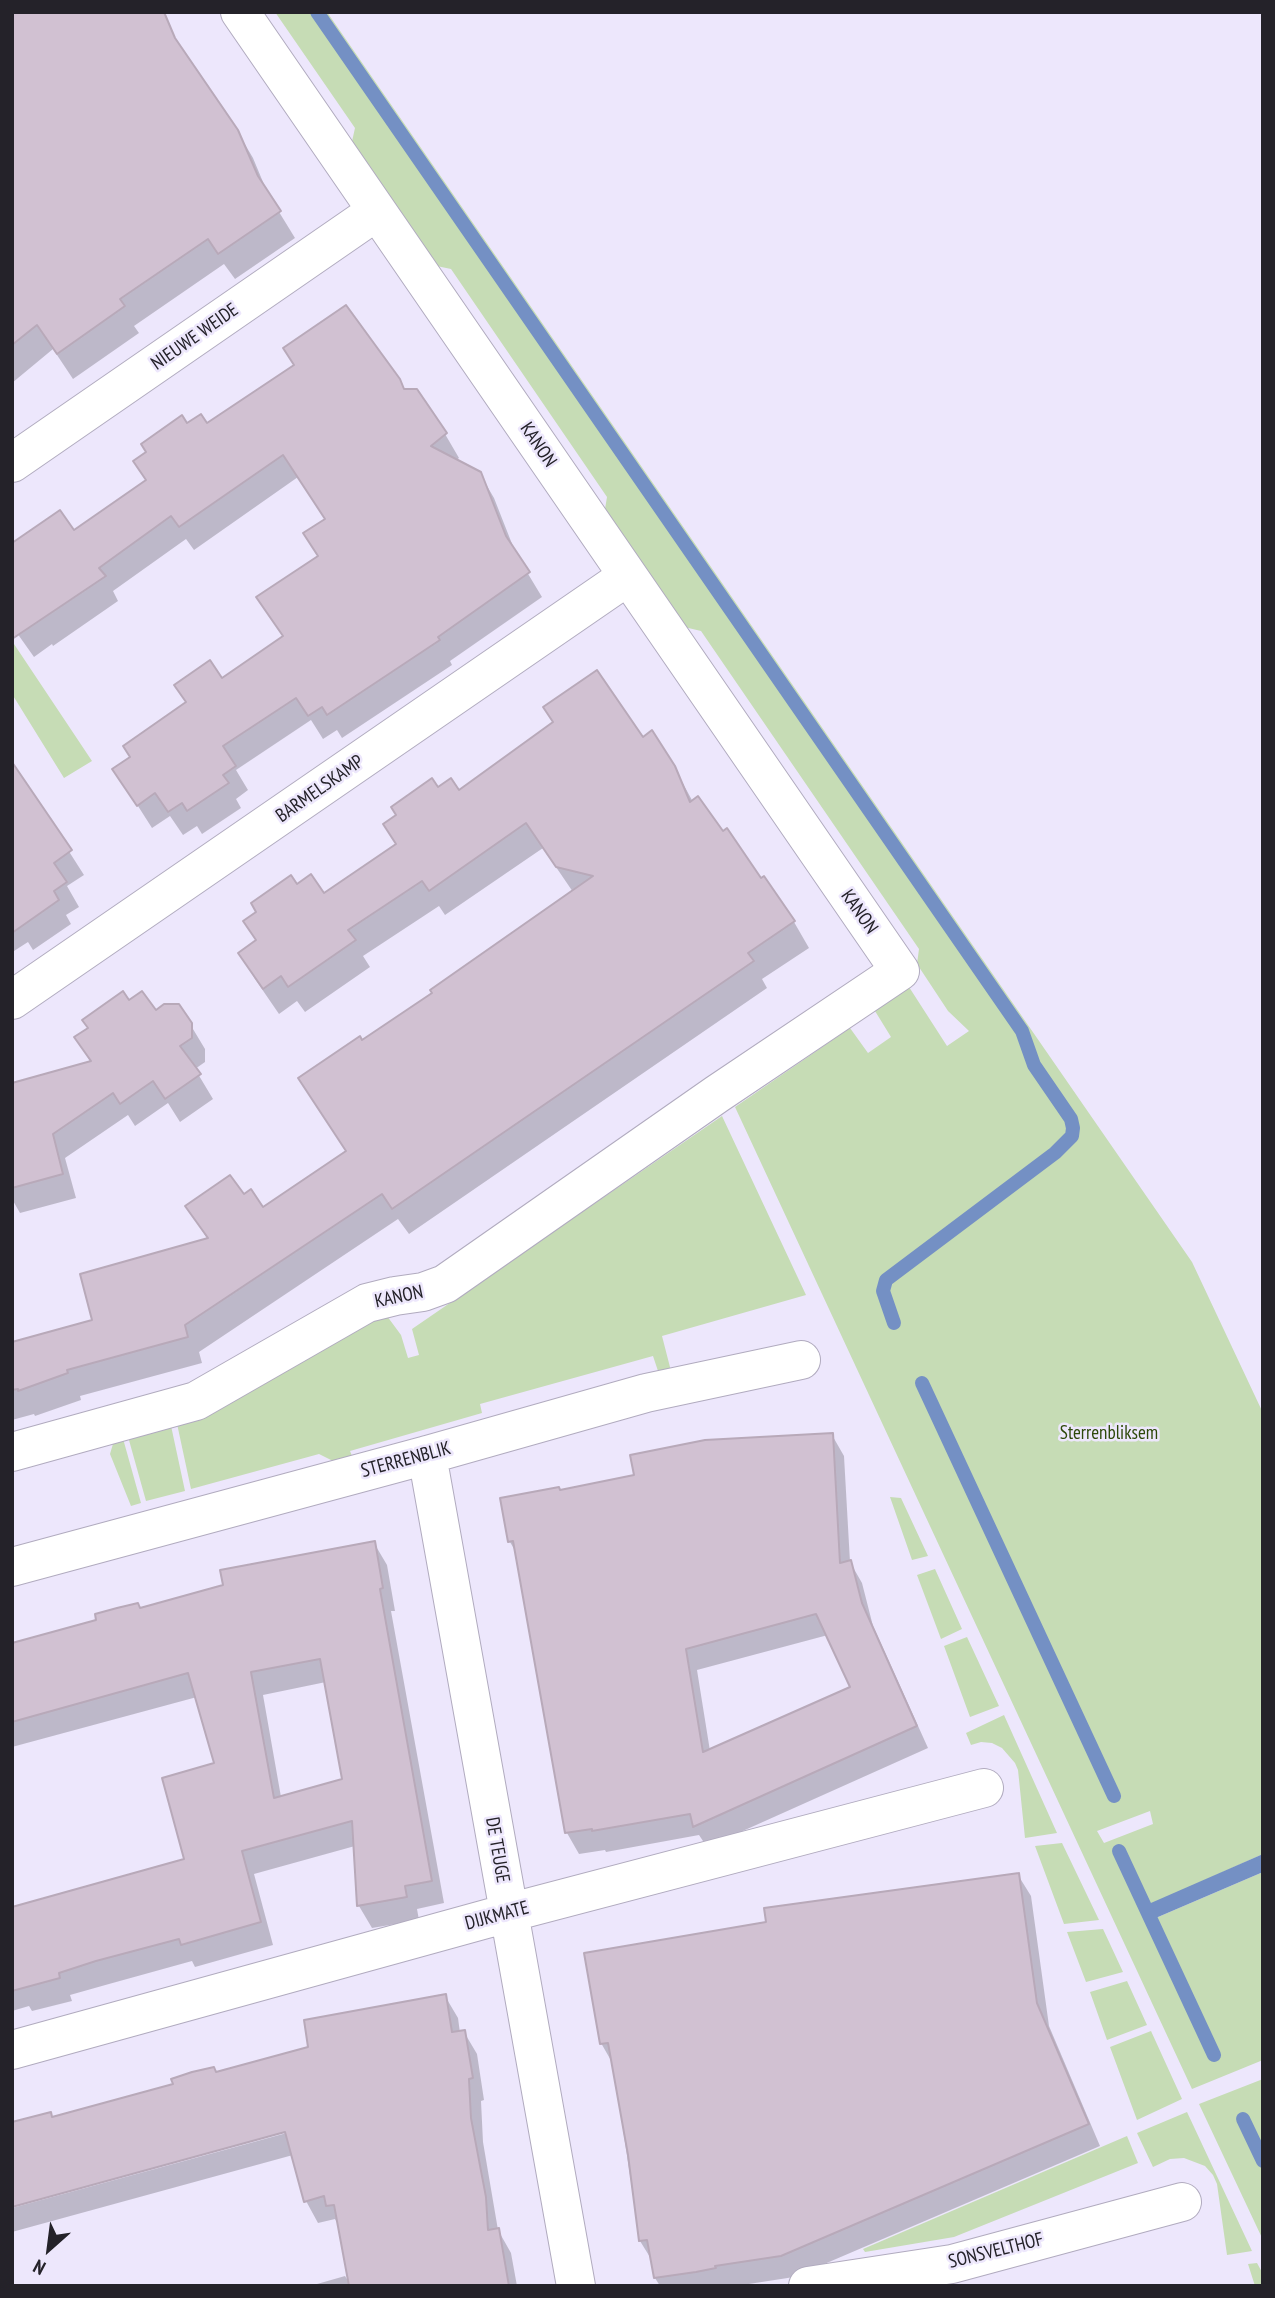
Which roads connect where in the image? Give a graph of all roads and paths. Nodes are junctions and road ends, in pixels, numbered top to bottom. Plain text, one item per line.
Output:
1 (240, 12) edge
2 (377, 211) junction
3 (12, 463) edge
4 (628, 576) junction
5 (12, 1000) edge
6 (801, 1360) dead end
7 (12, 1452) edge
8 (427, 1455) junction
9 (12, 1567) edge
10 (984, 1788) dead end
11 (508, 1913) junction
12 (12, 2050) edge
13 (1182, 2202) dead end
14 (576, 2286) edge
15 (808, 2286) edge

1 - 2 street, KANON
2 - 3 street, NIEUWE WEIDE
2 - 4 street, KANON
4 - 5 street, BARMELSKAMP
4 - 7 street, KANON
6 - 8 street, STERRENBLIK
8 - 9 street, STERRENBLIK
8 - 11 street, DE TEUGE
10 - 11 street, DIJKMATE
11 - 12 street, DIJKMATE
11 - 14 street, DE TEUGE
13 - 15 street, SONSVELTHOF

